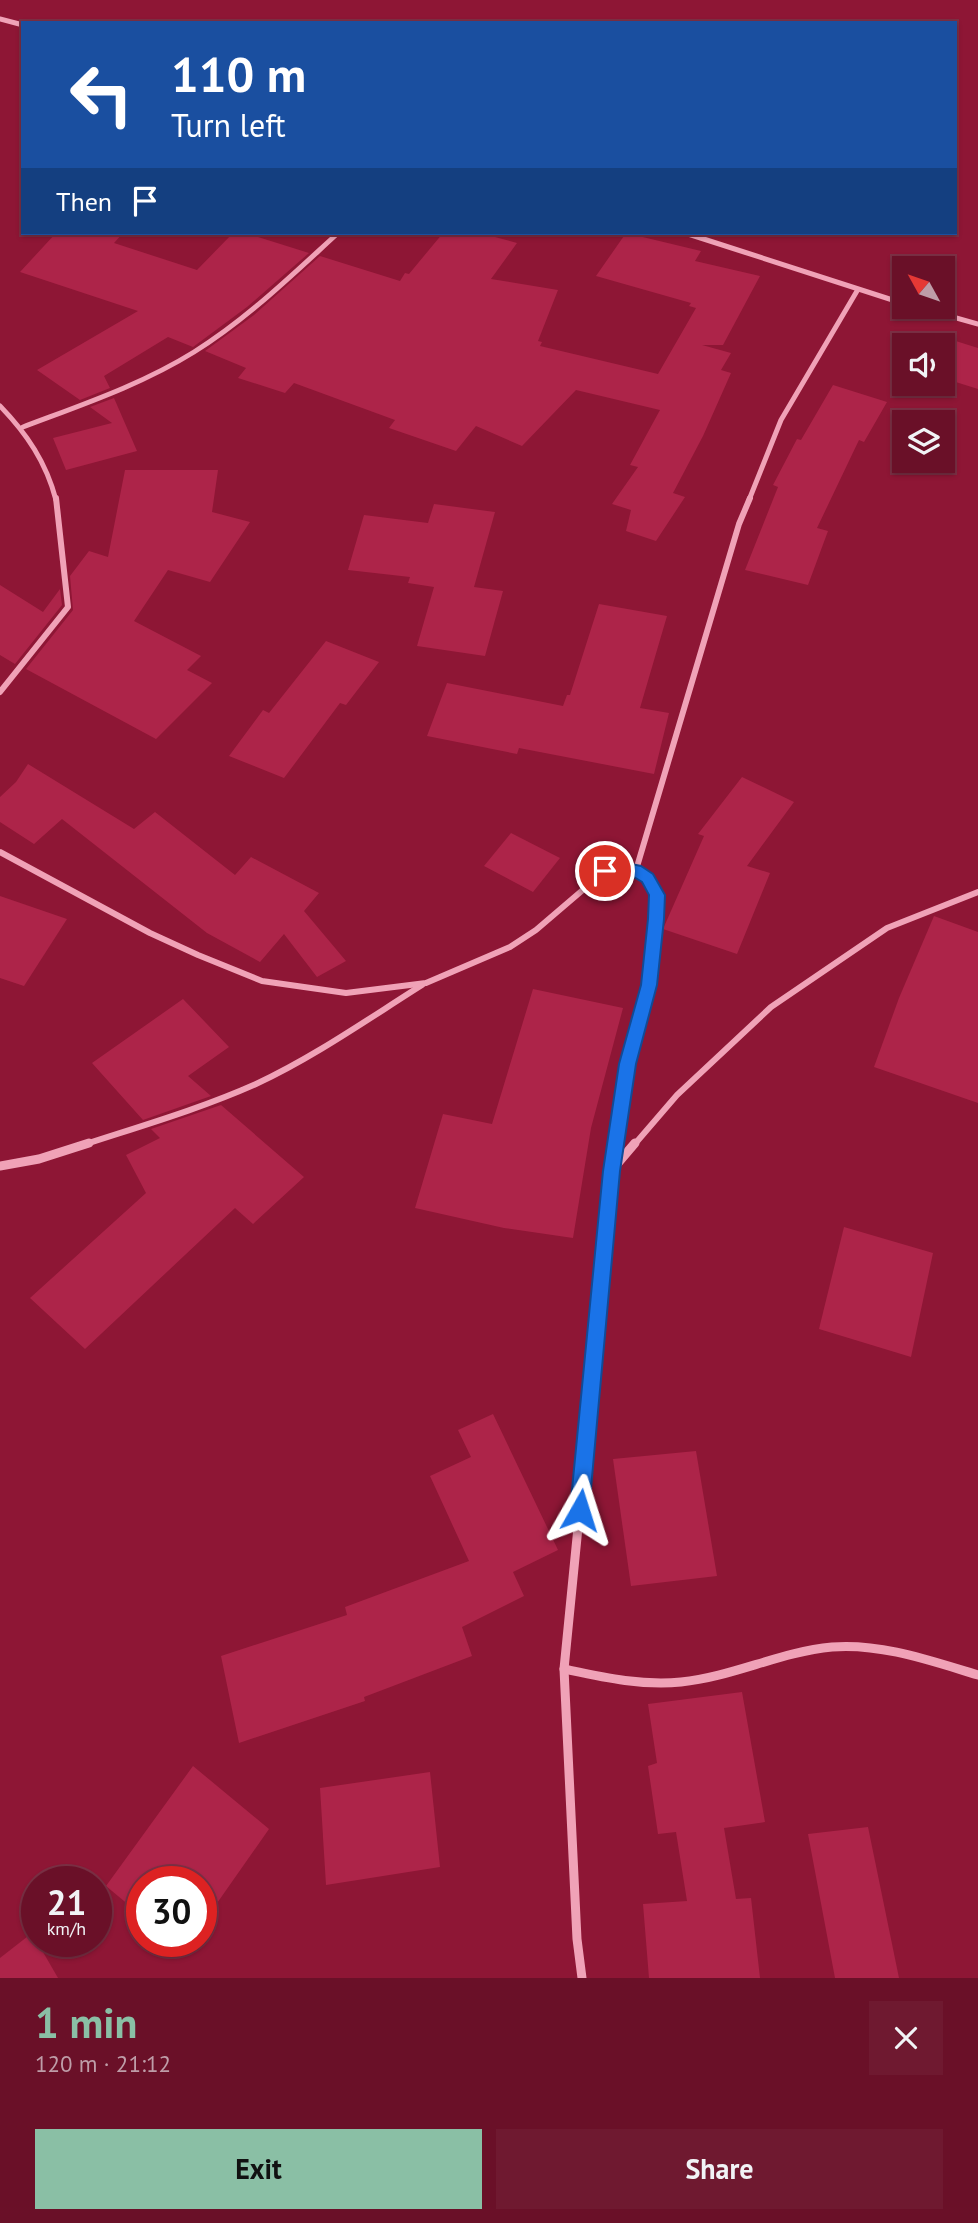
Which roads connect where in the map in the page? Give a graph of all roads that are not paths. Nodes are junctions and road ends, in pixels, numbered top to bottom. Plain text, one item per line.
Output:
1 (0, 19) edge
2 (21, 24) edge
3 (336, 235) edge
4 (691, 235) edge
5 (858, 291) junction
6 (892, 300) edge
7 (956, 318) edge
8 (978, 324) edge
9 (0, 406) edge
10 (23, 427) junction
11 (0, 692) edge
12 (0, 852) edge
13 (636, 870) junction
14 (978, 892) edge
15 (426, 983) junction
16 (0, 1166) edge
17 (612, 1171) junction
18 (564, 1669) junction
19 (978, 1675) edge
20 (582, 1978) edge

1 - 2 street
3 - 10 street
4 - 5 street
5 - 6 street
5 - 13 street
7 - 8 street
9 - 10 street
10 - 11 street
12 - 15 street
13 - 15 street
13 - 17 street
14 - 17 street
15 - 16 street
17 - 18 street
18 - 19 street
18 - 20 street

